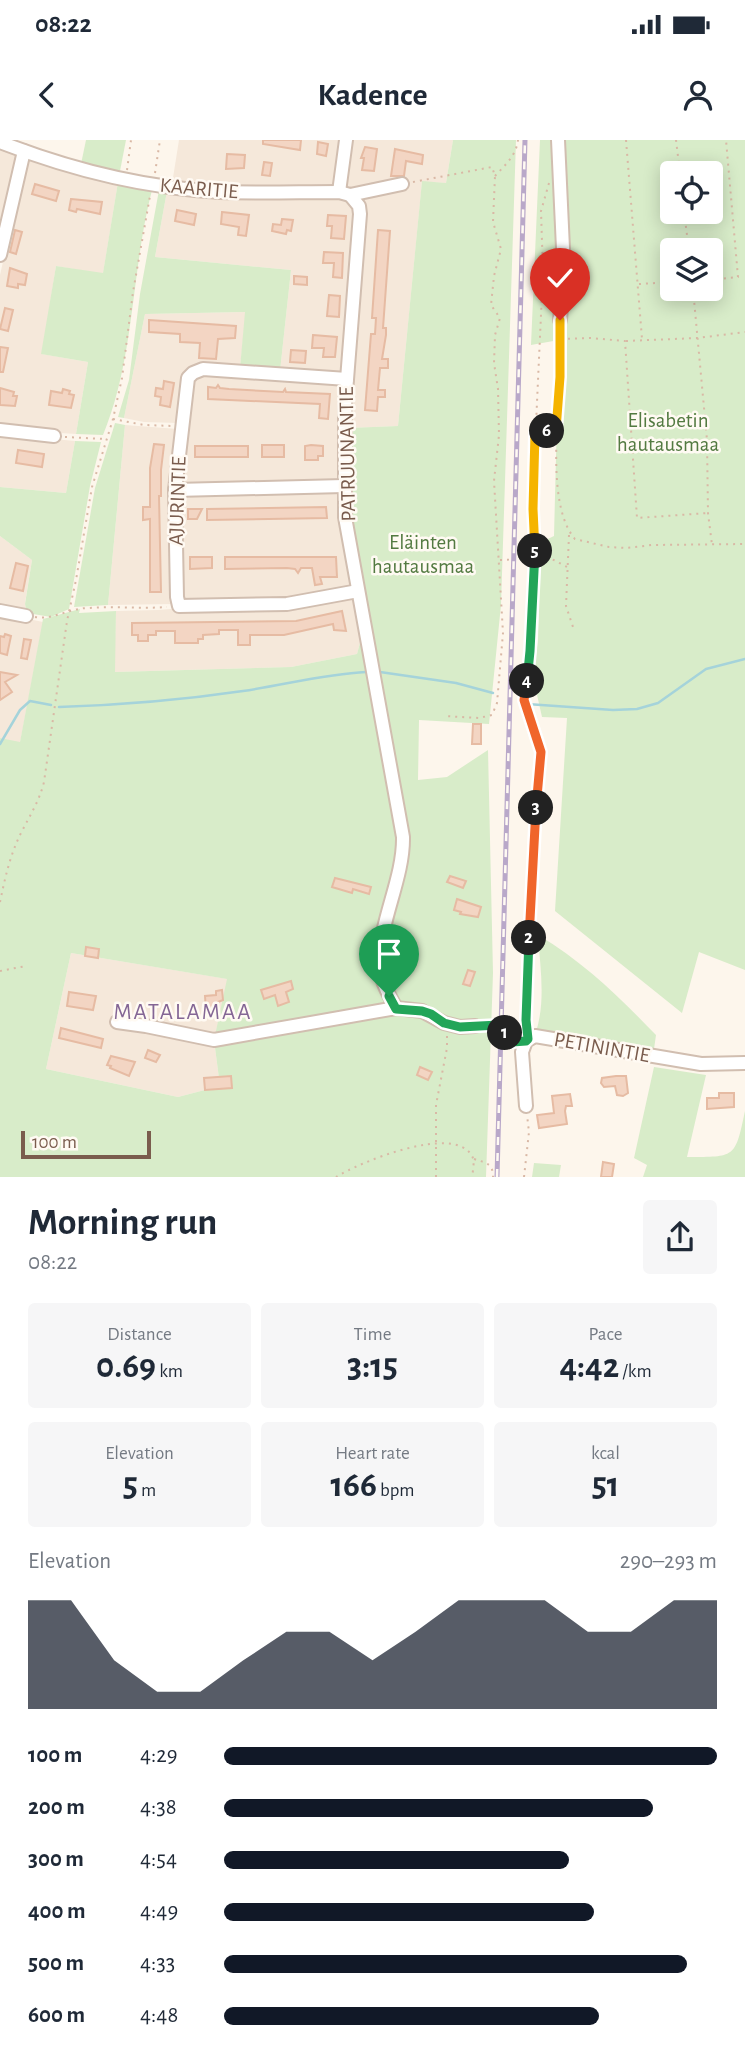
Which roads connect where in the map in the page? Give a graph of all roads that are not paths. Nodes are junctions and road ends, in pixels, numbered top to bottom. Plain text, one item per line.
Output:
1 (346, 140) edge
2 (558, 140) edge
3 (0, 142) edge
4 (24, 151) junction
5 (402, 184) road end
6 (345, 193) junction
7 (0, 255) edge
8 (560, 320) road end
9 (346, 379) junction
10 (0, 430) edge
11 (54, 436) road end
12 (344, 486) junction
13 (176, 490) junction
14 (358, 591) junction
15 (0, 611) edge
16 (26, 616) road end
17 (396, 1009) junction
18 (117, 1022) dead end
19 (480, 1027) road end
20 (745, 1063) edge
21 (526, 1106) road end

1 - 6 street
2 - 8 street
3 - 4 street, KAARITIE
4 - 6 street, KAARITIE
4 - 7 street
5 - 6 street, KAARITIE
6 - 9 street, PATRUUNANTIE
9 - 12 street, PATRUUNANTIE
9 - 13 street, AJURINTIE
10 - 11 street
12 - 13 street
12 - 14 street, PATRUUNANTIE
13 - 14 street, AJURINTIE
14 - 17 street, PATRUUNANTIE
15 - 16 street
17 - 18 street
17 - 19 street
20 - 21 street, PETININTIE

